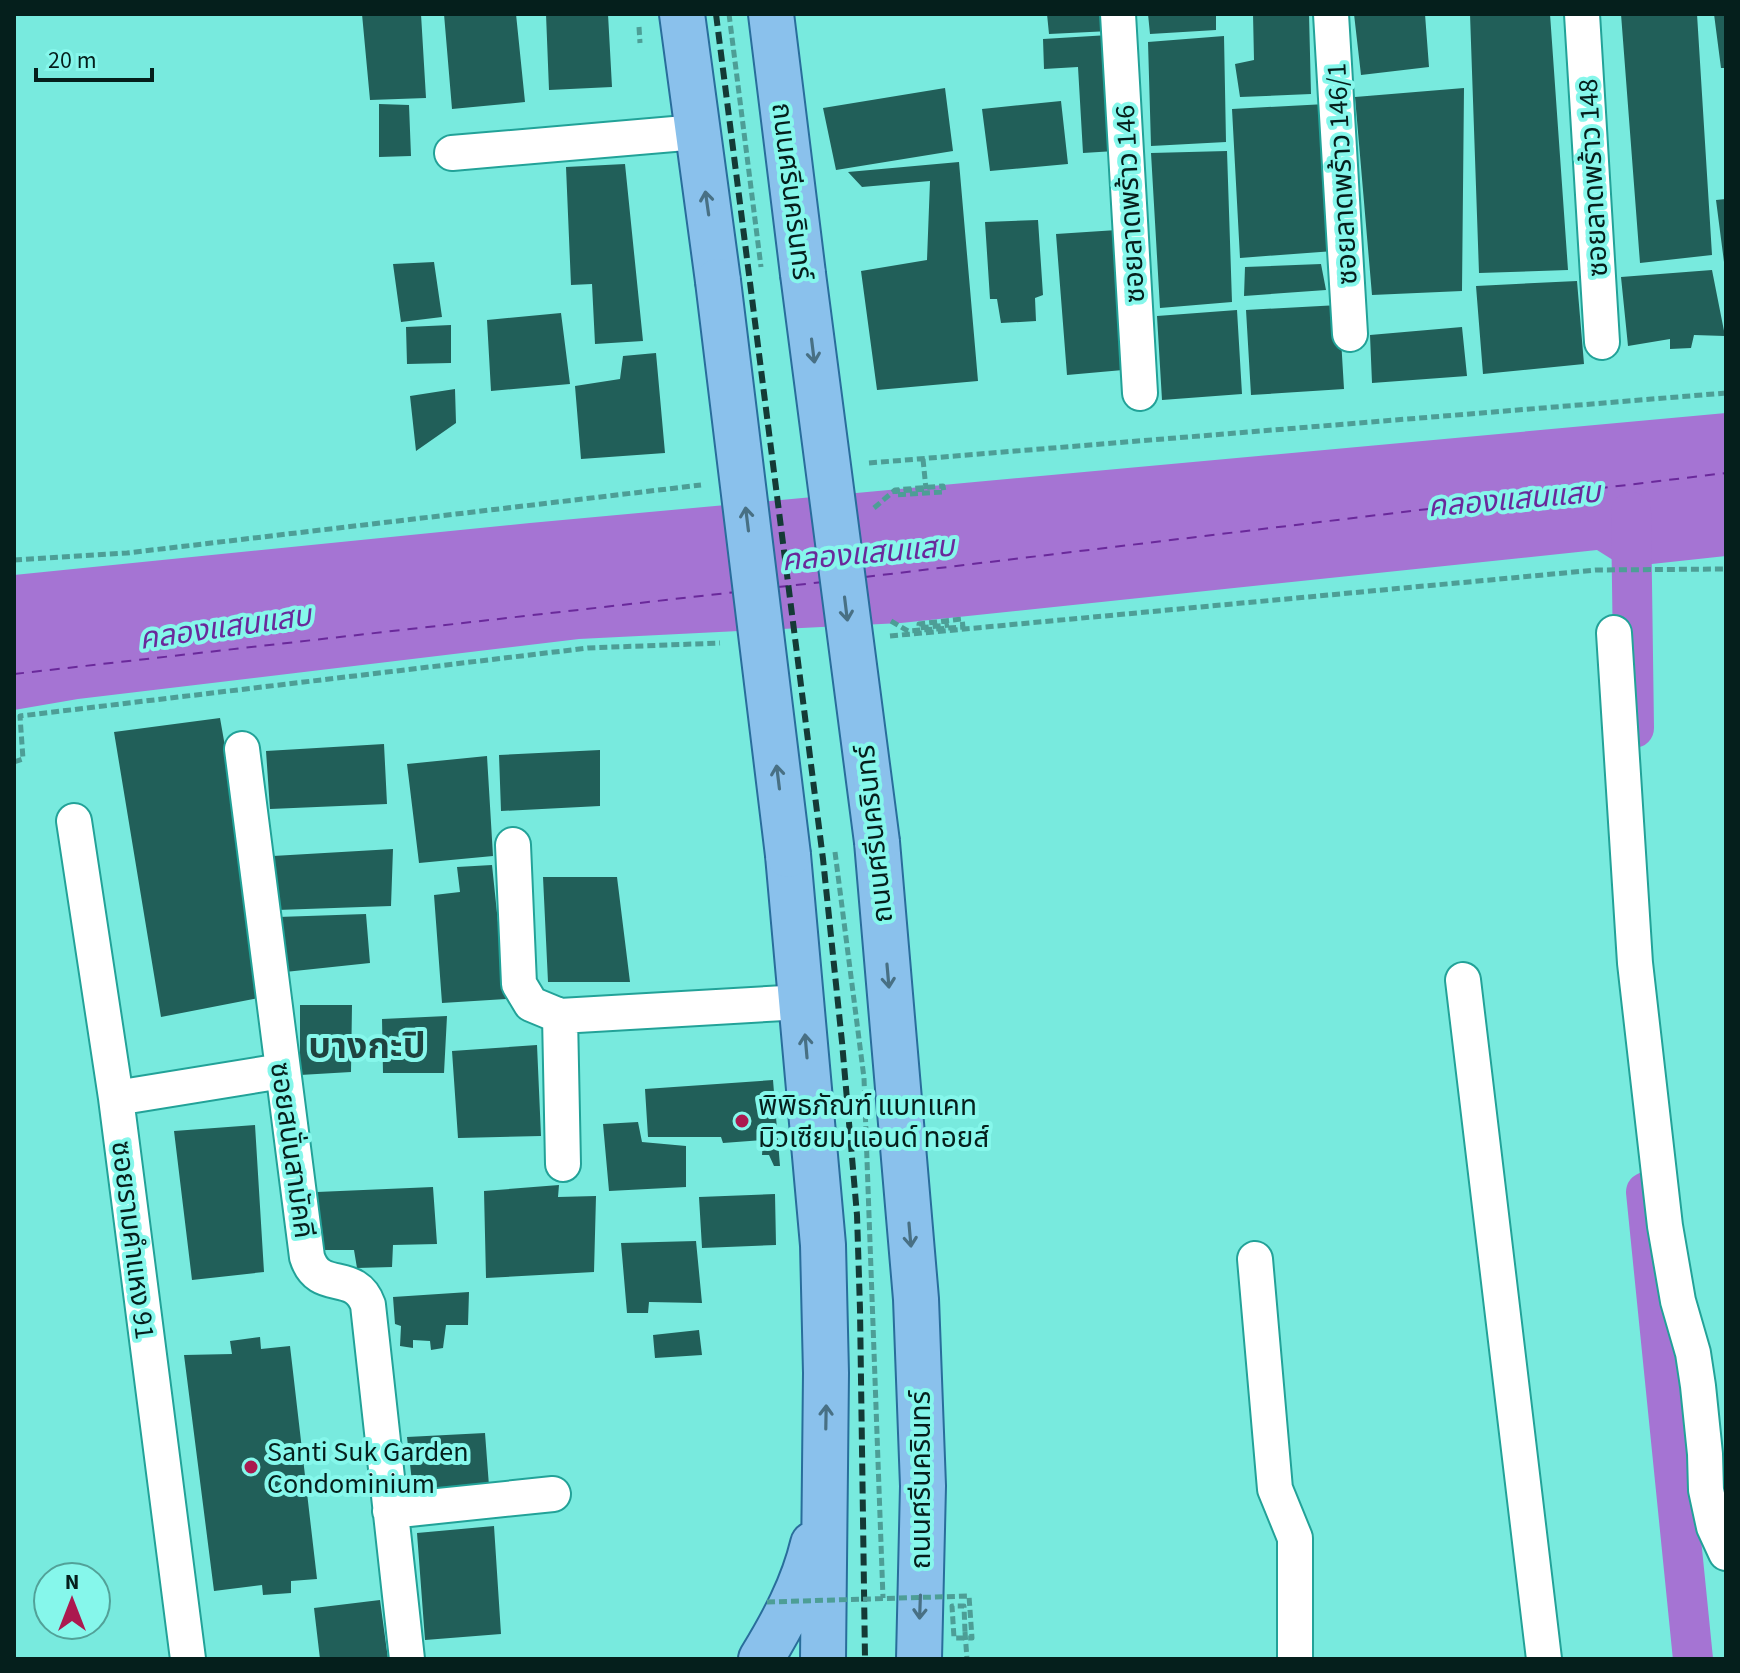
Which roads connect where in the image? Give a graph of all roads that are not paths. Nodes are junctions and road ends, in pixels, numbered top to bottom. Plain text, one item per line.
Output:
1 (682, 14) edge
2 (771, 14) edge
3 (1118, 14) edge
4 (1331, 14) edge
5 (1582, 14) edge
6 (697, 132) junction
7 (452, 153) dead end
8 (1350, 334) dead end
9 (1602, 342) dead end
10 (1140, 393) dead end
11 (1614, 633) dead end
12 (242, 749) dead end
13 (74, 821) dead end
14 (513, 845) dead end
15 (1463, 980) dead end
16 (802, 1002) junction
17 (560, 1016) junction
18 (282, 1071) junction
19 (116, 1098) junction
20 (563, 1164) dead end
21 (1255, 1259) dead end
22 (553, 1494) dead end
23 (825, 1495) junction
24 (390, 1511) junction
25 (1726, 1553) edge
26 (188, 1659) edge
27 (407, 1659) edge
28 (761, 1659) edge
29 (823, 1659) edge
30 (919, 1659) edge
31 (1295, 1659) edge
32 (1544, 1659) edge

1 - 6 main road
2 -> 30 main road, ถนนศรีนครินทร์, bridge
3 - 10 street, ซอยลาดพร้าว 146
4 - 8 street, ซอยลาดพร้าว 146/1
5 - 9 street, ซอยลาดพร้าว 148
6 - 7 street
16 -> 6 main road, bridge
11 - 25 street
12 - 18 street, ซอยสนั่นสามัคคี
13 - 19 street, ซอยรามคำแหง 91
14 - 17 street
15 - 32 street
16 - 17 street
23 -> 16 main road
17 - 20 street
18 - 19 street
18 - 24 street, ซอยสนั่นสามัคคี
19 - 26 street, ซอยรามคำแหง 91
21 - 31 street
22 - 24 street
23 - 28 main road
23 - 29 main road
24 - 27 street, ซอยสนั่นสามัคคี

